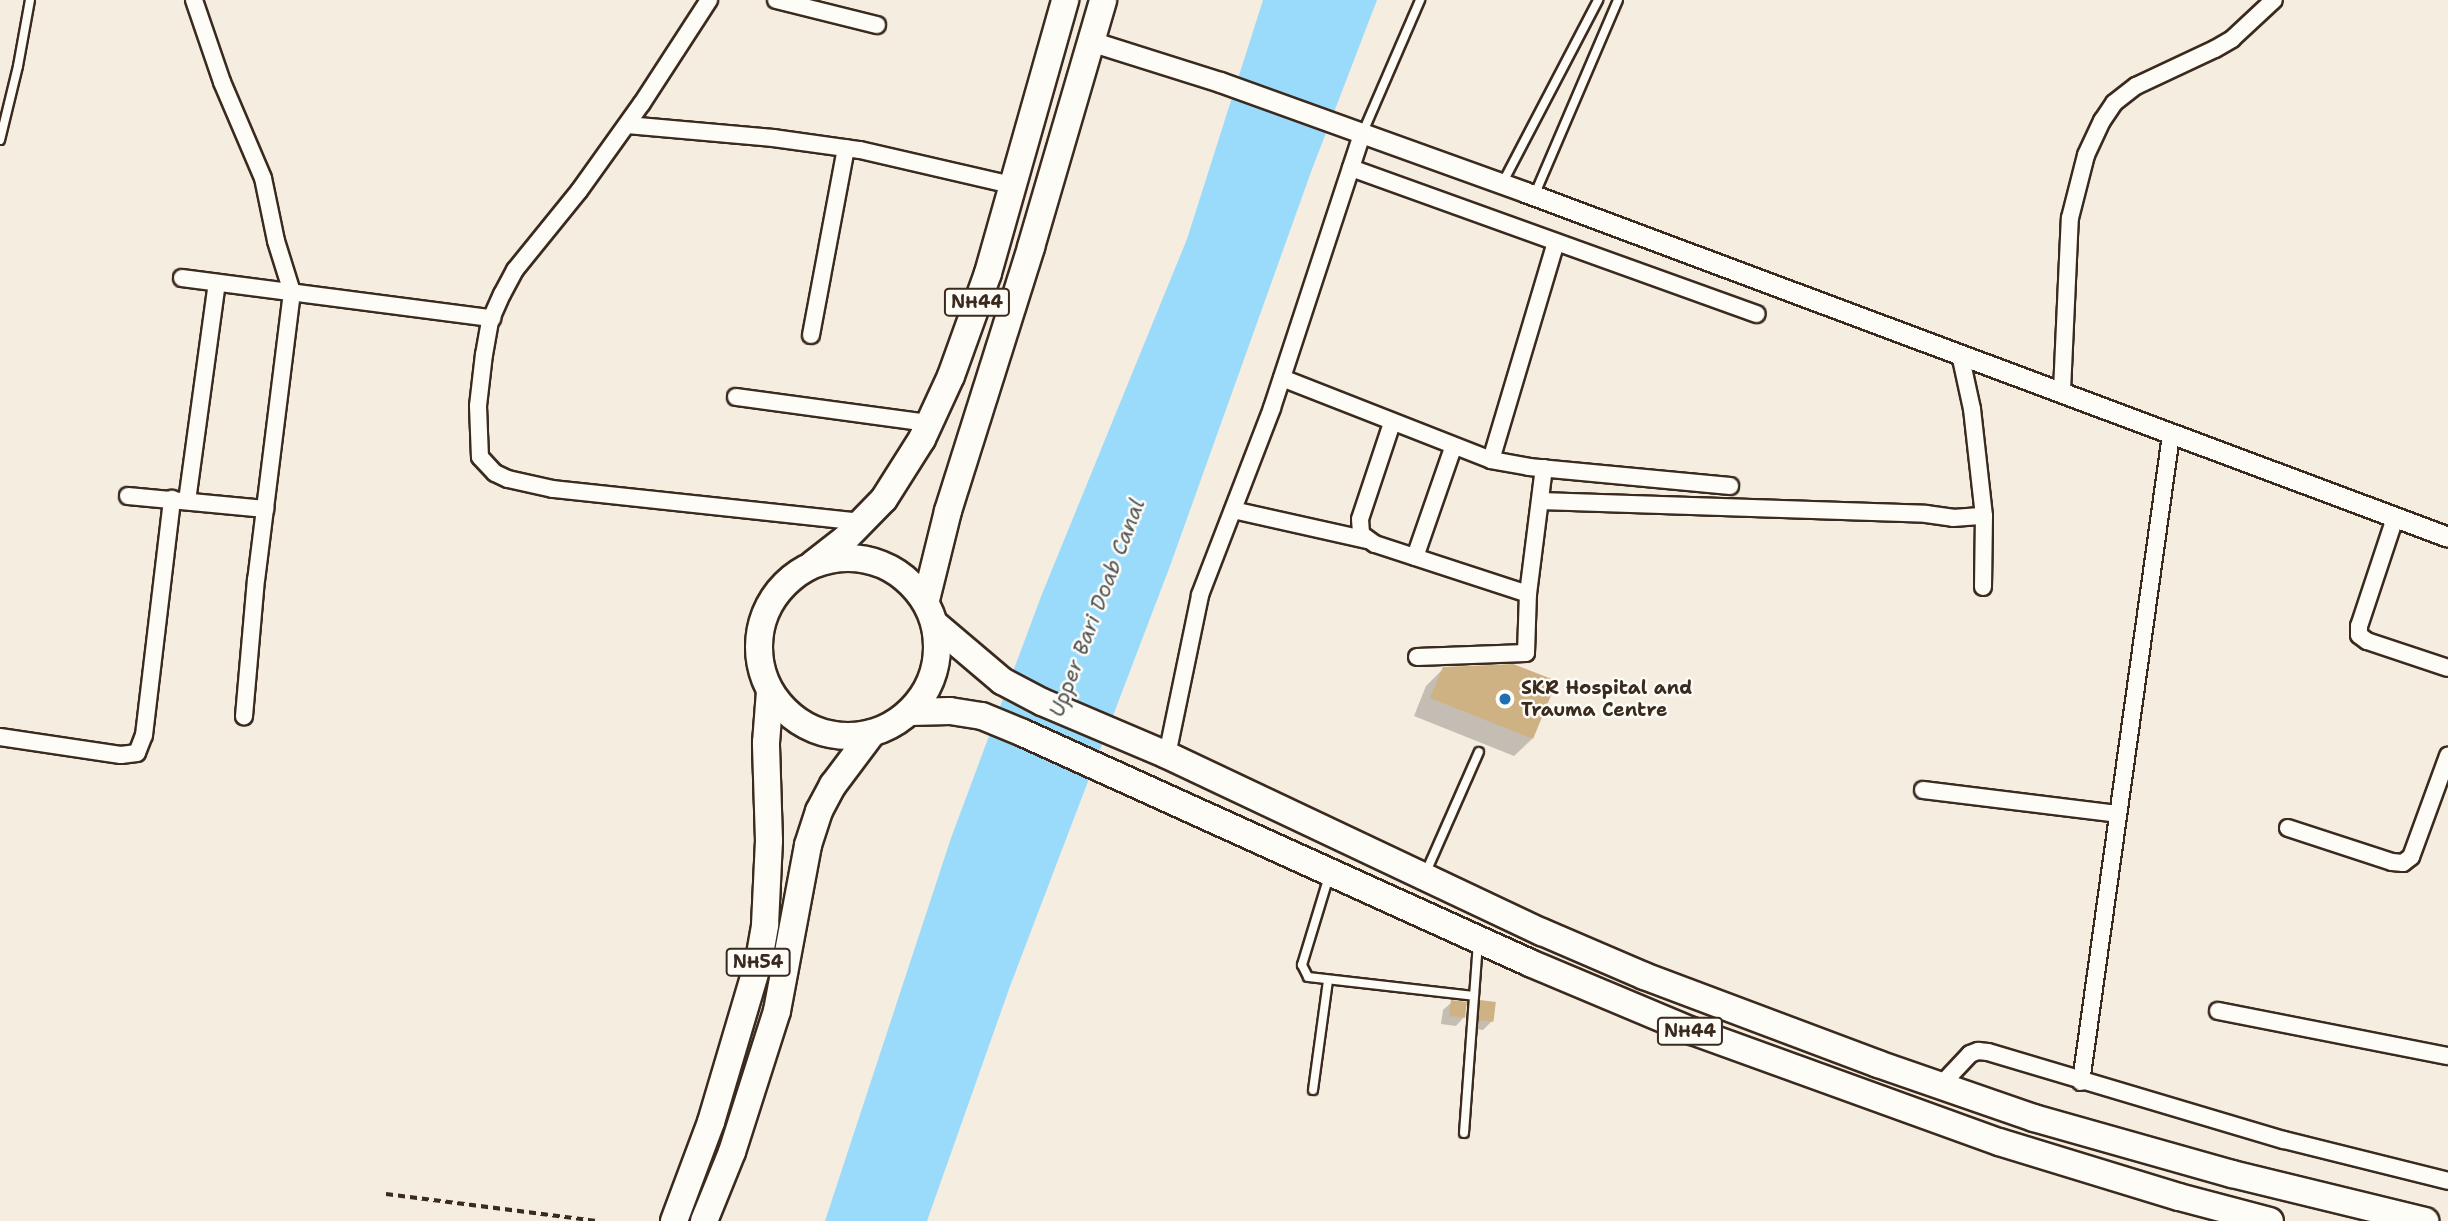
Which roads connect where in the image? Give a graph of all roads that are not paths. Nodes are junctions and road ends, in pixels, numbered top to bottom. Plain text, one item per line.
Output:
1 (30, 0) edge
2 (194, 0) edge
3 (709, 0) edge
4 (776, 0) edge
5 (1065, 0) edge
6 (1103, 0) edge
7 (1420, 0) edge
8 (1598, 0) edge
9 (1618, 0) edge
10 (2274, 0) edge
11 (877, 25) dead end
12 (1090, 41) junction
13 (627, 125) junction
14 (1362, 135) junction
15 (0, 140) edge
16 (846, 148) junction
17 (1351, 168) junction
18 (1502, 184) junction
19 (1012, 185) junction
20 (1534, 195) junction
21 (1556, 242) junction
22 (182, 278) dead end
23 (217, 283) junction
24 (292, 292) junction
25 (1756, 314) dead end
26 (492, 317) junction
27 (811, 335) dead end
28 (1960, 354) junction
29 (1282, 379) junction
30 (2062, 391) junction
31 (736, 397) dead end
32 (929, 423) junction
33 (1392, 423) junction
34 (2171, 435) junction
35 (1453, 448) junction
36 (1491, 460) junction
37 (1544, 468) junction
38 (1730, 485) dead end
39 (128, 496) dead end
40 (180, 500) junction
41 (1539, 501) junction
42 (265, 509) junction
43 (1233, 510) junction
44 (1984, 516) junction
45 (2395, 519) junction
46 (863, 522) junction
47 (2448, 537) edge
48 (1367, 540) junction
49 (1415, 557) junction
50 (813, 564) junction
51 (1983, 587) dead end
52 (1528, 594) junction
53 (926, 600) junction
54 (936, 625) junction
55 (1417, 657) dead end
56 (2448, 668) edge
57 (770, 691) junction
58 (910, 712) junction
59 (244, 716) dead end
60 (872, 733) junction
61 (0, 737) edge
62 (1158, 751) junction
63 (1479, 752) dead end
64 (2448, 755) edge
65 (1923, 790) dead end
66 (2118, 814) junction
67 (2288, 828) dead end
68 (1330, 873) junction
69 (1425, 875) junction
70 (1478, 940) junction
71 (1328, 980) junction
72 (1474, 996) junction
73 (2218, 1011) dead end
74 (2448, 1056) edge
75 (2081, 1082) junction
76 (1940, 1086) junction
77 (1312, 1090) dead end
78 (1464, 1133) dead end
79 (2448, 1181) edge
80 (674, 1221) edge
81 (704, 1221) edge
82 (2270, 1221) edge
83 (2425, 1221) edge

1 - 15 lane
2 - 24 street
3 - 13 street
4 - 11 street
5 - 19 highway, NH44
6 - 12 highway, NH44
7 - 14 lane
8 - 18 lane
9 - 20 lane
10 - 30 street
12 - 14 street
12 - 53 highway, NH44
13 - 16 street
13 - 26 street
14 - 17 street
14 - 18 street
16 - 19 street
16 - 27 street
17 - 21 street
17 - 29 street
18 - 20 street
19 - 32 highway, NH44
20 - 28 street
21 - 25 street
21 - 36 street
22 - 23 street
23 - 24 street
23 - 40 street
24 - 26 street
24 - 42 street
26 - 46 street
28 - 30 street
28 - 44 street
29 - 33 street
29 - 43 street
30 - 34 street
31 - 32 street
32 - 46 highway, NH44
33 - 35 street
33 - 48 street
34 - 45 street
34 - 66 street
35 - 36 street
35 - 49 street
36 - 37 street
37 - 38 street
37 - 41 street
39 - 40 street
40 - 42 street
40 - 61 street
41 - 44 street
41 - 52 street
42 - 59 street
43 - 48 street
43 - 62 street
44 - 51 street
45 - 47 street
45 - 56 street
46 - 50 highway, NH44
48 - 49 street
49 - 52 street
50 - 53 highway, NH44
50 - 57 highway, NH44
52 - 55 street
53 - 54 highway, NH44
54 - 58 highway, NH44
54 - 62 highway, NH44
57 - 60 highway, NH44
57 - 80 highway, NH54
58 - 60 highway, NH44
58 - 68 highway, NH44
60 - 81 highway, NH54
62 - 69 highway, NH44
63 - 69 lane
64 - 67 street
65 - 66 street
66 - 75 street
68 - 70 highway, NH44
68 - 71 lane
69 - 76 highway, NH44
70 - 72 lane
70 - 82 highway, NH44
71 - 72 lane
71 - 77 lane
72 - 78 lane
73 - 74 street
75 - 76 street
75 - 79 street
76 - 83 highway, NH44

